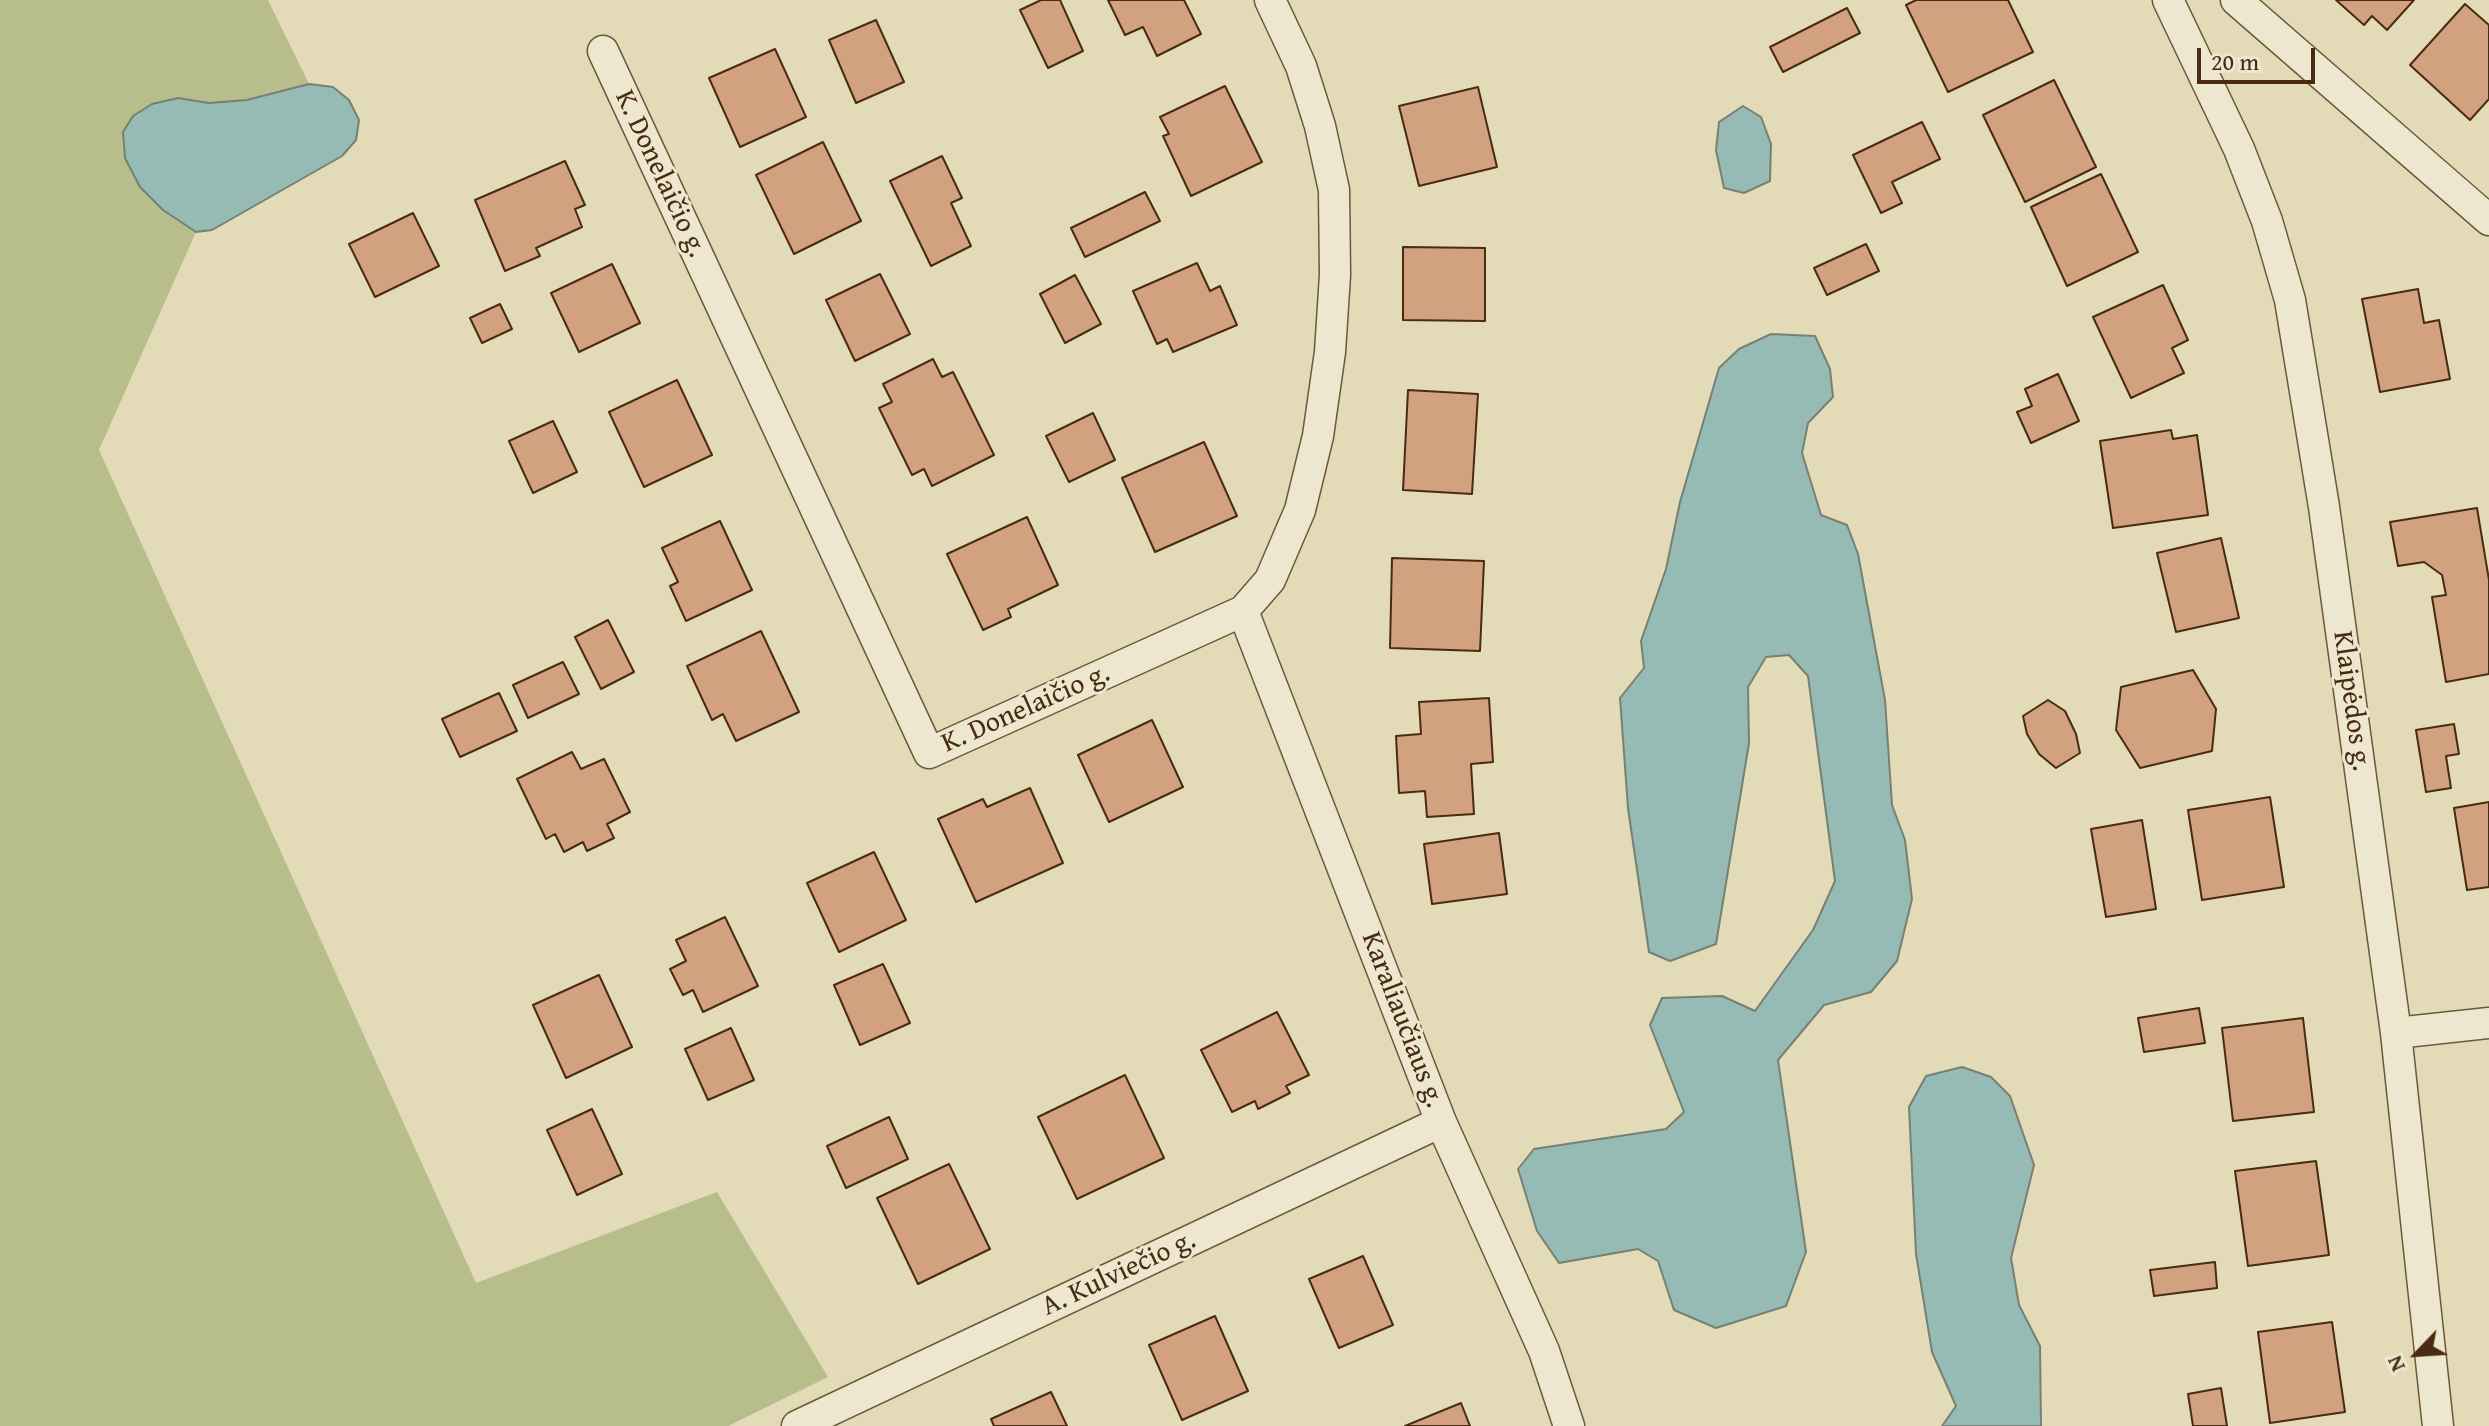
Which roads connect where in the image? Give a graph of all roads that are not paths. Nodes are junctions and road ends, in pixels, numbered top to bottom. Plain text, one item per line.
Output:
1 (1270, 0) edge
2 (2168, 0) edge
3 (2236, 0) edge
4 (603, 51) dead end
5 (2489, 220) edge
6 (1243, 611) junction
7 (2489, 1023) edge
8 (2396, 1033) junction
9 (1441, 1122) junction
10 (797, 1426) edge
11 (1569, 1426) edge
12 (2438, 1426) edge

1 - 6 street, K. Donelaičio g.
2 - 8 street, Klaipėdos g.
3 - 5 street
4 - 6 street, K. Donelaičio g.
6 - 9 street, Karaliaučiaus g.
7 - 8 street
8 - 12 street, Klaipėdos g.
9 - 10 street, A. Kulviečio g.
9 - 11 street, Karaliaučiaus g.

